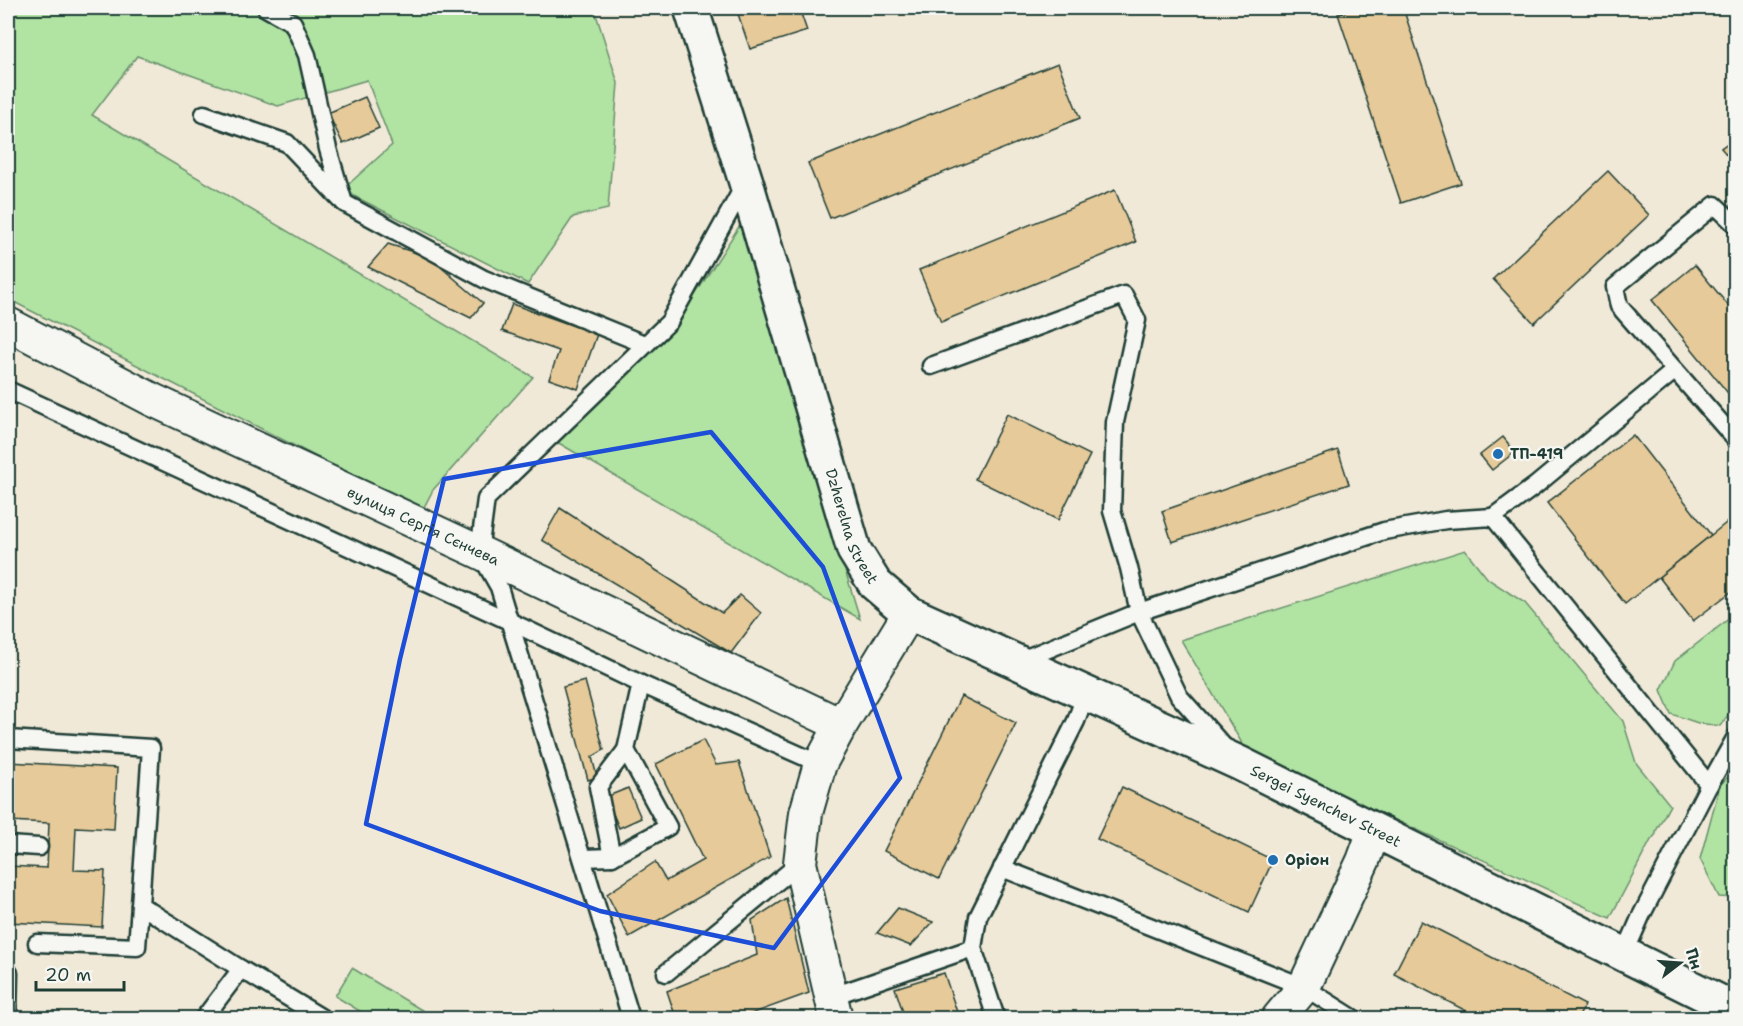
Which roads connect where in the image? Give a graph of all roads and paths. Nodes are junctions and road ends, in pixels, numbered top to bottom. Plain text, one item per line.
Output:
1 (266, 8) edge
2 (691, 8) edge
3 (204, 114) dead end
4 (746, 182) junction
5 (344, 203) junction
6 (1736, 225) edge
7 (11, 333) edge
8 (645, 344) junction
9 (931, 366) dead end
10 (1674, 371) junction
11 (8, 390) edge
12 (1736, 440) edge
13 (1493, 517) junction
14 (479, 552) junction
15 (909, 612) junction
16 (1139, 612) junction
17 (509, 621) junction
18 (1018, 661) junction
19 (641, 684) junction
20 (1086, 693) junction
21 (841, 725) junction
22 (1736, 737) edge
23 (8, 739) edge
24 (627, 750) junction
25 (1239, 763) junction
26 (820, 764) junction
27 (1708, 785) junction
28 (1374, 831) junction
29 (8, 845) edge
30 (39, 847) dead end
31 (612, 857) junction
32 (583, 858) junction
33 (800, 863) junction
34 (1002, 868) junction
35 (140, 905) junction
36 (37, 944) dead end
37 (973, 948) junction
38 (1624, 955) junction
39 (242, 969) junction
40 (9, 973) dead end
41 (666, 973) dead end
42 (1304, 987) junction
43 (833, 1008) edge
44 (1736, 1010) edge
45 (8, 1018) edge
46 (204, 1018) edge
47 (322, 1018) edge
48 (631, 1018) edge
49 (996, 1018) edge
50 (1278, 1018) edge
51 (1353, 1018) edge

1 - 5 lane
2 - 4 street, Dzherelna Street
3 - 5 lane
4 - 8 lane
4 - 15 street, Dzherelna Street
5 - 8 lane
6 - 10 lane
7 - 14 street, вулиця Сергія Сєнчева
8 - 14 lane
9 - 16 lane
10 - 12 lane
10 - 13 lane
11 - 17 lane
13 - 16 lane
13 - 27 lane
14 - 17 lane
14 - 21 street, вулиця Сергія Сєнчева
15 - 18 street, Sergei Syenchev Street
15 - 21 street
16 - 18 lane
16 - 25 lane
17 - 19 lane
17 - 32 lane
18 - 20 street, Sergei Syenchev Street
19 - 24 lane
19 - 26 lane
20 - 25 street, Sergei Syenchev Street
20 - 34 lane
21 - 26 street
22 - 27 lane
23 - 35 lane
24 - 31 lane
24 - 31 lane
25 - 28 street, Sergei Syenchev Street
26 - 33 street
27 - 38 lane
28 - 38 street, Sergei Syenchev Street
28 - 42 street
29 - 30 lane
31 - 32 lane
32 - 48 lane
33 - 41 lane
33 - 43 street
34 - 37 lane
34 - 42 lane
35 - 36 lane
35 - 39 lane
37 - 43 lane
37 - 49 lane
38 - 44 street, Sergei Syenchev Street
39 - 46 lane
39 - 47 lane
40 - 45 lane
42 - 50 street
42 - 51 lane

